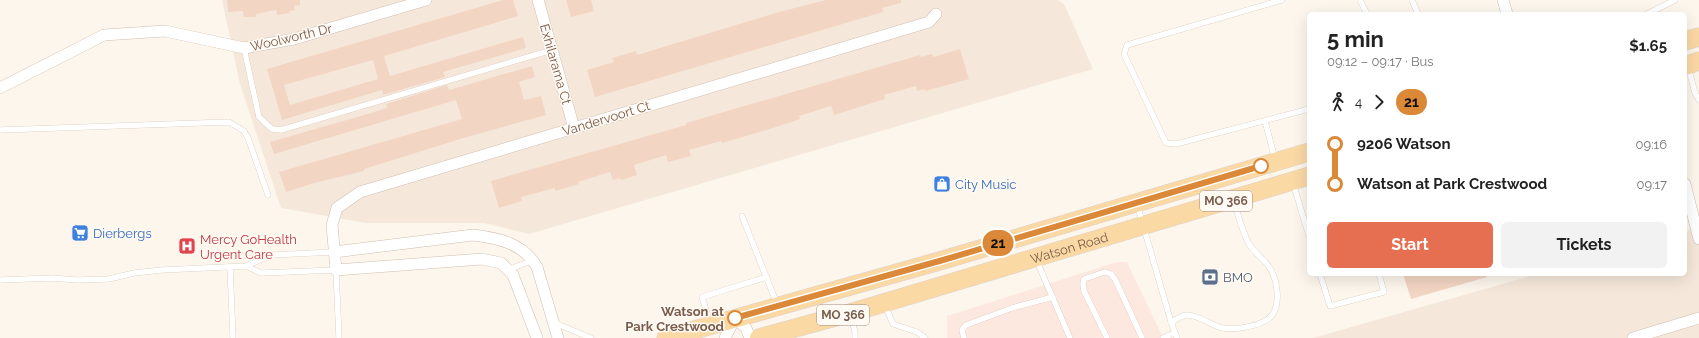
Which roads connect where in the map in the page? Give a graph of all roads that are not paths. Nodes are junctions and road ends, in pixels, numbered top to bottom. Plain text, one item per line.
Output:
1 (426, 0) edge
2 (538, 0) edge
3 (1282, 0) edge
4 (1360, 0) edge
5 (1412, 0) edge
6 (1503, 0) edge
7 (1676, 0) edge
8 (1367, 12) edge
9 (1417, 12) edge
10 (1506, 12) edge
11 (1651, 12) edge
12 (936, 14) dead end
13 (1699, 37) edge
14 (1687, 40) edge
15 (244, 48) junction
16 (552, 50) junction
17 (1690, 64) edge
18 (0, 88) edge
19 (1699, 100) edge
20 (1307, 110) edge
21 (1265, 121) junction
22 (574, 128) junction
23 (0, 130) edge
24 (1307, 153) edge
25 (1276, 161) junction
26 (1301, 178) edge
27 (1687, 192) edge
28 (268, 195) dead end
29 (1234, 198) junction
30 (1136, 202) junction
31 (742, 216) dead end
32 (1306, 218) edge
33 (1142, 226) junction
34 (1699, 239) edge
35 (334, 252) junction
36 (1036, 257) junction
37 (533, 260) junction
38 (246, 266) junction
39 (230, 267) junction
40 (336, 270) junction
41 (508, 270) junction
42 (1321, 276) edge
43 (1380, 276) edge
44 (767, 277) junction
45 (0, 280) edge
46 (1053, 297) junction
47 (884, 303) junction
48 (777, 306) junction
49 (850, 313) junction
50 (735, 318) junction
51 (1699, 318) edge
52 (1171, 322) junction
53 (554, 323) junction
54 (710, 325) junction
55 (534, 335) edge
56 (1176, 335) edge
57 (233, 338) edge
58 (339, 338) edge
59 (558, 338) edge
60 (591, 338) edge
61 (666, 338) edge
62 (725, 338) edge
63 (750, 338) edge
64 (759, 338) edge
65 (855, 338) edge
66 (925, 338) edge
67 (964, 338) edge
68 (1070, 338) edge
69 (1107, 338) edge
70 (1142, 338) edge
71 (1163, 338) edge
72 (1633, 338) edge

1 - 15 street, Woolworth Dr
2 - 16 street, Exhilarama Ct
3 - 21 lane
4 - 8 lane
5 - 9 lane
6 - 10 street
7 - 11 lane
12 - 22 street, Vandervoort Ct
13 - 14 main road
15 - 16 lane
15 - 18 street, Woolworth Dr
16 - 22 street, Exhilarama Ct
17 - 19 lane
20 - 21 lane
21 - 25 lane
22 - 35 street, Vandervoort Ct
23 - 28 lane
24 - 25 main road, Watson Road / MO 366
25 - 30 main road, Watson Road / MO 366
26 - 29 main road, Watson Road / MO 366
26 - 32 lane
27 - 34 street
29 - 33 main road, Watson Road / MO 366
29 - 52 lane
30 - 33 lane
30 - 48 main road, Watson Road / MO 366
31 - 44 lane
33 - 36 main road, Watson Road / MO 366
33 - 52 lane
35 - 37 street
35 - 38 lane
35 - 40 street, Vandervoort Ct
36 - 46 lane
36 - 47 main road, Watson Road / MO 366
37 - 41 lane
37 - 53 street
38 - 39 lane
38 - 40 lane
39 - 45 lane
39 - 57 lane
40 - 41 street
40 - 58 lane
41 - 55 street
42 - 43 lane
44 - 48 lane
44 - 54 lane
46 - 67 lane
46 - 68 lane
47 - 49 main road, Watson Road / MO 366
47 - 66 lane
48 - 50 main road, Watson Road / MO 366
49 - 64 main road, Watson Road / MO 366
49 - 65 lane
50 - 54 main road, Watson Road / MO 366
50 - 62 street
50 - 63 street
51 - 72 street
52 - 56 lane
53 - 59 street
53 - 60 lane
54 - 61 main road, Watson Road / MO 366
56 - 71 lane
69 - 70 lane

